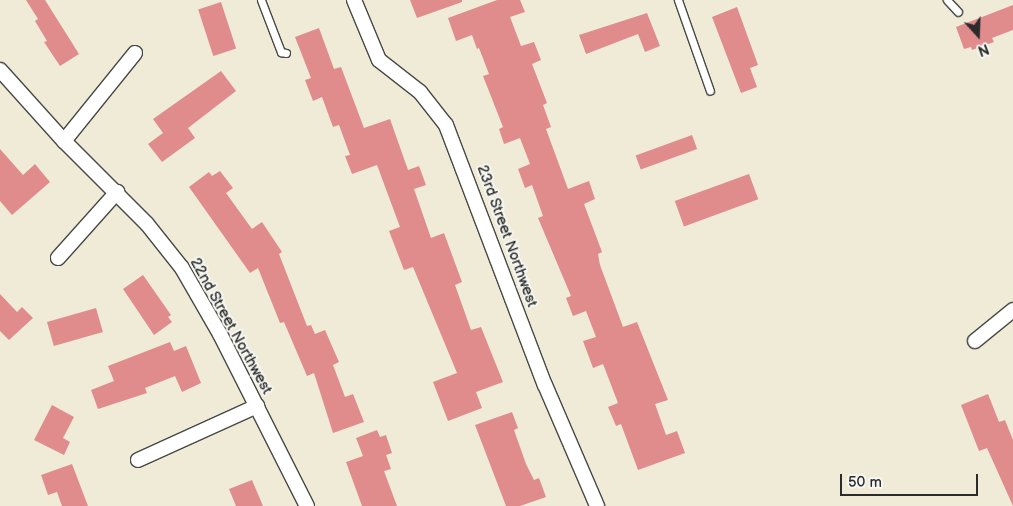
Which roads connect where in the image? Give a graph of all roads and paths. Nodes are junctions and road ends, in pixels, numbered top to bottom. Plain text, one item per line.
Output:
1 (261, 0) edge
2 (354, 0) edge
3 (678, 0) edge
4 (947, 0) edge
5 (958, 12) dead end
6 (135, 53) dead end
7 (286, 53) dead end
8 (0, 70) edge
9 (710, 91) dead end
10 (64, 141) junction
11 (117, 192) junction
12 (58, 258) dead end
13 (1013, 310) edge
14 (975, 341) dead end
15 (257, 406) junction
16 (138, 460) dead end
17 (307, 506) edge
18 (597, 506) edge

1 - 7 lane
2 - 18 street, 23rd Street Northwest
3 - 9 lane
4 - 5 lane
6 - 10 street
8 - 10 street, 22nd Street Northwest
10 - 11 street, 22nd Street Northwest
11 - 12 street
11 - 15 street, 22nd Street Northwest
13 - 14 street
15 - 16 street
15 - 17 street, 22nd Street Northwest

